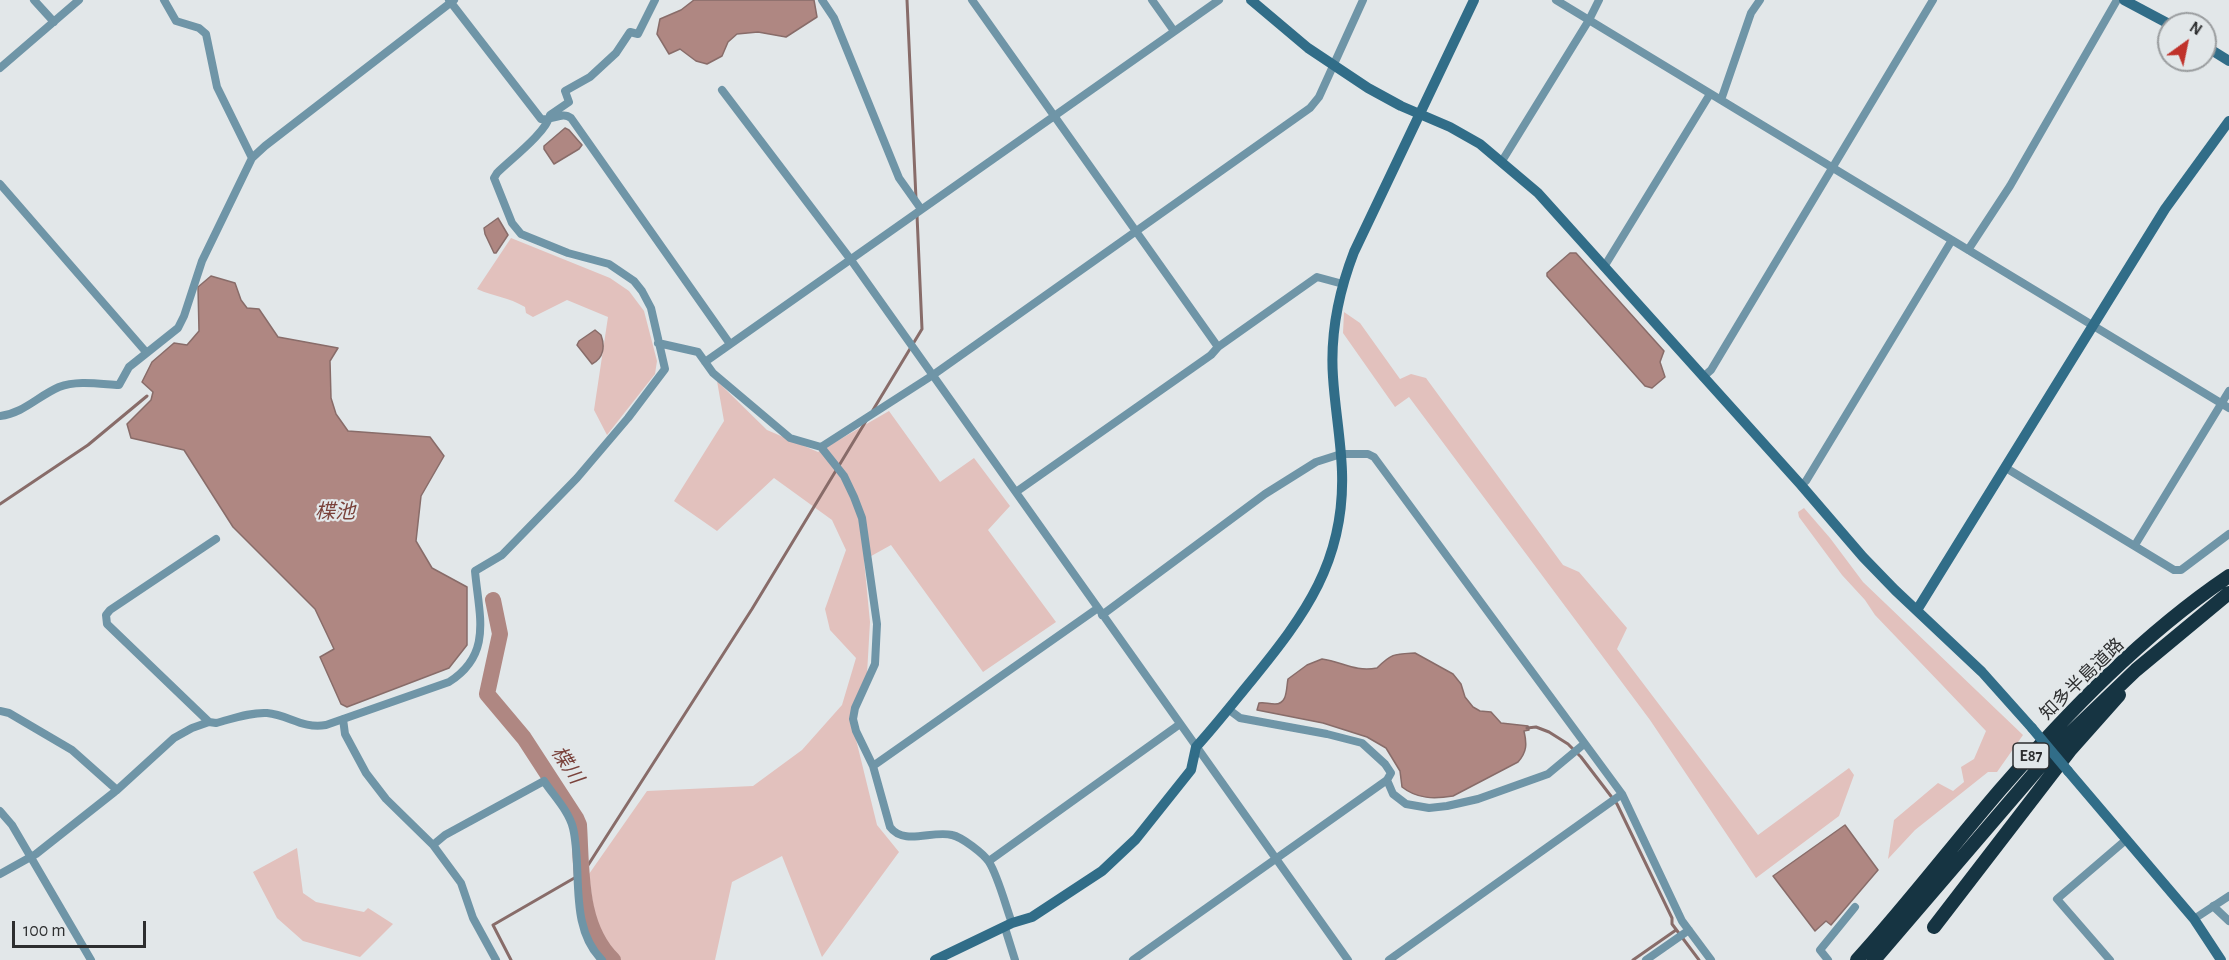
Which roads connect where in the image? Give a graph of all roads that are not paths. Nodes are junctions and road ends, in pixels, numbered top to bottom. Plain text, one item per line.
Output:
1 (34, 0) edge
2 (79, 0) edge
3 (164, 0) edge
4 (655, 0) edge
5 (822, 0) edge
6 (972, 0) edge
7 (1152, 0) edge
8 (1219, 0) edge
9 (1252, 0) edge
10 (1363, 0) edge
11 (1474, 0) edge
12 (1556, 0) edge
13 (1599, 0) edge
14 (1760, 0) edge
15 (1933, 0) edge
16 (2116, 0) edge
17 (2124, 0) edge
18 (451, 1) edge
19 (2157, 18) edge
20 (1589, 21) junction
21 (54, 22) junction
22 (1174, 31) junction
23 (1333, 65) junction
24 (0, 68) edge
25 (722, 90) dead end
26 (1710, 94) junction
27 (1721, 100) junction
28 (1419, 113) junction
29 (1054, 115) junction
30 (549, 121) junction
31 (2229, 121) edge
32 (252, 158) junction
33 (1502, 161) junction
34 (1833, 166) junction
35 (0, 183) edge
36 (921, 209) junction
37 (1136, 232) junction
38 (1952, 240) junction
39 (1968, 250) junction
40 (851, 260) junction
41 (1604, 267) junction
42 (1343, 284) junction
43 (2092, 325) junction
44 (658, 343) junction
45 (730, 344) junction
46 (1218, 347) junction
47 (146, 352) junction
48 (705, 362) junction
49 (933, 375) junction
50 (1703, 377) junction
51 (2229, 391) edge
52 (2221, 403) junction
53 (2229, 408) edge
54 (0, 416) edge
55 (821, 447) junction
56 (1341, 454) junction
57 (2006, 468) junction
58 (1801, 485) junction
59 (1016, 492) junction
60 (2229, 534) edge
61 (216, 539) dead end
62 (2134, 545) junction
63 (2229, 576) edge
64 (2229, 593) edge
65 (1917, 610) junction
66 (1100, 611) junction
67 (2172, 639) junction
68 (1228, 709) junction
69 (0, 711) edge
70 (343, 719) junction
71 (210, 722) junction
72 (1180, 724) junction
73 (1584, 744) junction
74 (1196, 747) junction
75 (873, 766) junction
76 (1387, 780) junction
77 (117, 790) junction
78 (1622, 794) junction
79 (0, 811) edge
80 (2127, 839) junction
81 (434, 845) junction
82 (32, 856) junction
83 (1275, 859) junction
84 (989, 861) junction
85 (0, 874) edge
86 (2229, 896) edge
87 (2213, 906) junction
88 (1855, 907) dead end
89 (2194, 919) junction
90 (2229, 921) edge
91 (1009, 926) junction
92 (1934, 927) dead end
93 (1689, 930) junction
94 (91, 960) edge
95 (496, 960) edge
96 (603, 960) edge
97 (935, 960) edge
98 (1015, 960) edge
99 (1133, 960) edge
100 (1348, 960) edge
101 (1389, 960) edge
102 (1646, 960) edge
103 (1711, 960) edge
104 (1828, 960) edge
105 (1857, 960) edge
106 (1874, 960) edge
107 (2110, 960) edge
108 (2221, 960) edge

1 - 21 street
2 - 21 street
3 - 32 street
4 - 30 street
5 - 36 street
6 - 29 street
7 - 22 street
8 - 22 street
9 - 23 street
10 - 23 street
11 - 28 street
12 - 20 street
13 - 20 street
14 - 27 street
15 - 34 street
16 - 39 street
17 - 19 street
18 - 30 street
18 - 32 street
20 - 26 street
20 - 33 street
21 - 24 street
22 - 29 street
23 - 28 street
23 - 37 street
25 - 40 street
26 - 27 street
26 - 41 street
27 - 34 street
28 - 33 street
28 - 42 street
29 - 36 street
29 - 37 street
30 - 44 street
30 - 45 street
31 - 43 street
32 - 47 street
33 - 41 street
34 - 38 street
34 - 50 street
35 - 47 street
36 - 40 street
37 - 46 street
37 - 49 street
38 - 39 street
38 - 58 street
39 - 43 street
40 - 45 street
40 - 49 street
41 - 50 street
42 - 46 street
42 - 56 street
43 - 52 street
43 - 57 street
44 - 48 street
44 - 70 street
45 - 48 street
46 - 59 street
47 - 54 street
48 - 55 street
49 - 55 street
49 - 59 street
50 - 58 street
51 - 52 street
52 - 53 street
52 - 62 street
55 - 75 street
56 - 66 street
56 - 68 street
56 - 73 street
57 - 62 street
57 - 65 street
58 - 65 street
59 - 66 street
60 - 62 street
61 - 71 street
63 - 105 highway, 知多半島道路 / E87
64 - 67 highway, 知多半島道路 / E87
65 - 80 street, bridge
66 - 72 street
66 - 75 street
67 - 92 highway
67 - 106 highway, 知多半島道路 / E87
68 - 74 street
68 - 76 street
69 - 77 street
70 - 71 street
70 - 81 street
71 - 77 street
72 - 74 street
72 - 84 street
73 - 76 street
73 - 78 street
74 - 83 street
74 - 91 street
75 - 84 street
76 - 83 street
77 - 82 street
78 - 93 street
78 - 101 street
79 - 82 street
80 - 89 street
80 - 107 street
81 - 95 street
81 - 96 street
82 - 85 street
82 - 94 street
83 - 99 street
83 - 100 street
84 - 91 street
86 - 87 street
87 - 89 street
87 - 90 street
88 - 104 street
89 - 108 street
91 - 97 street
91 - 98 street
93 - 102 street
93 - 103 street

